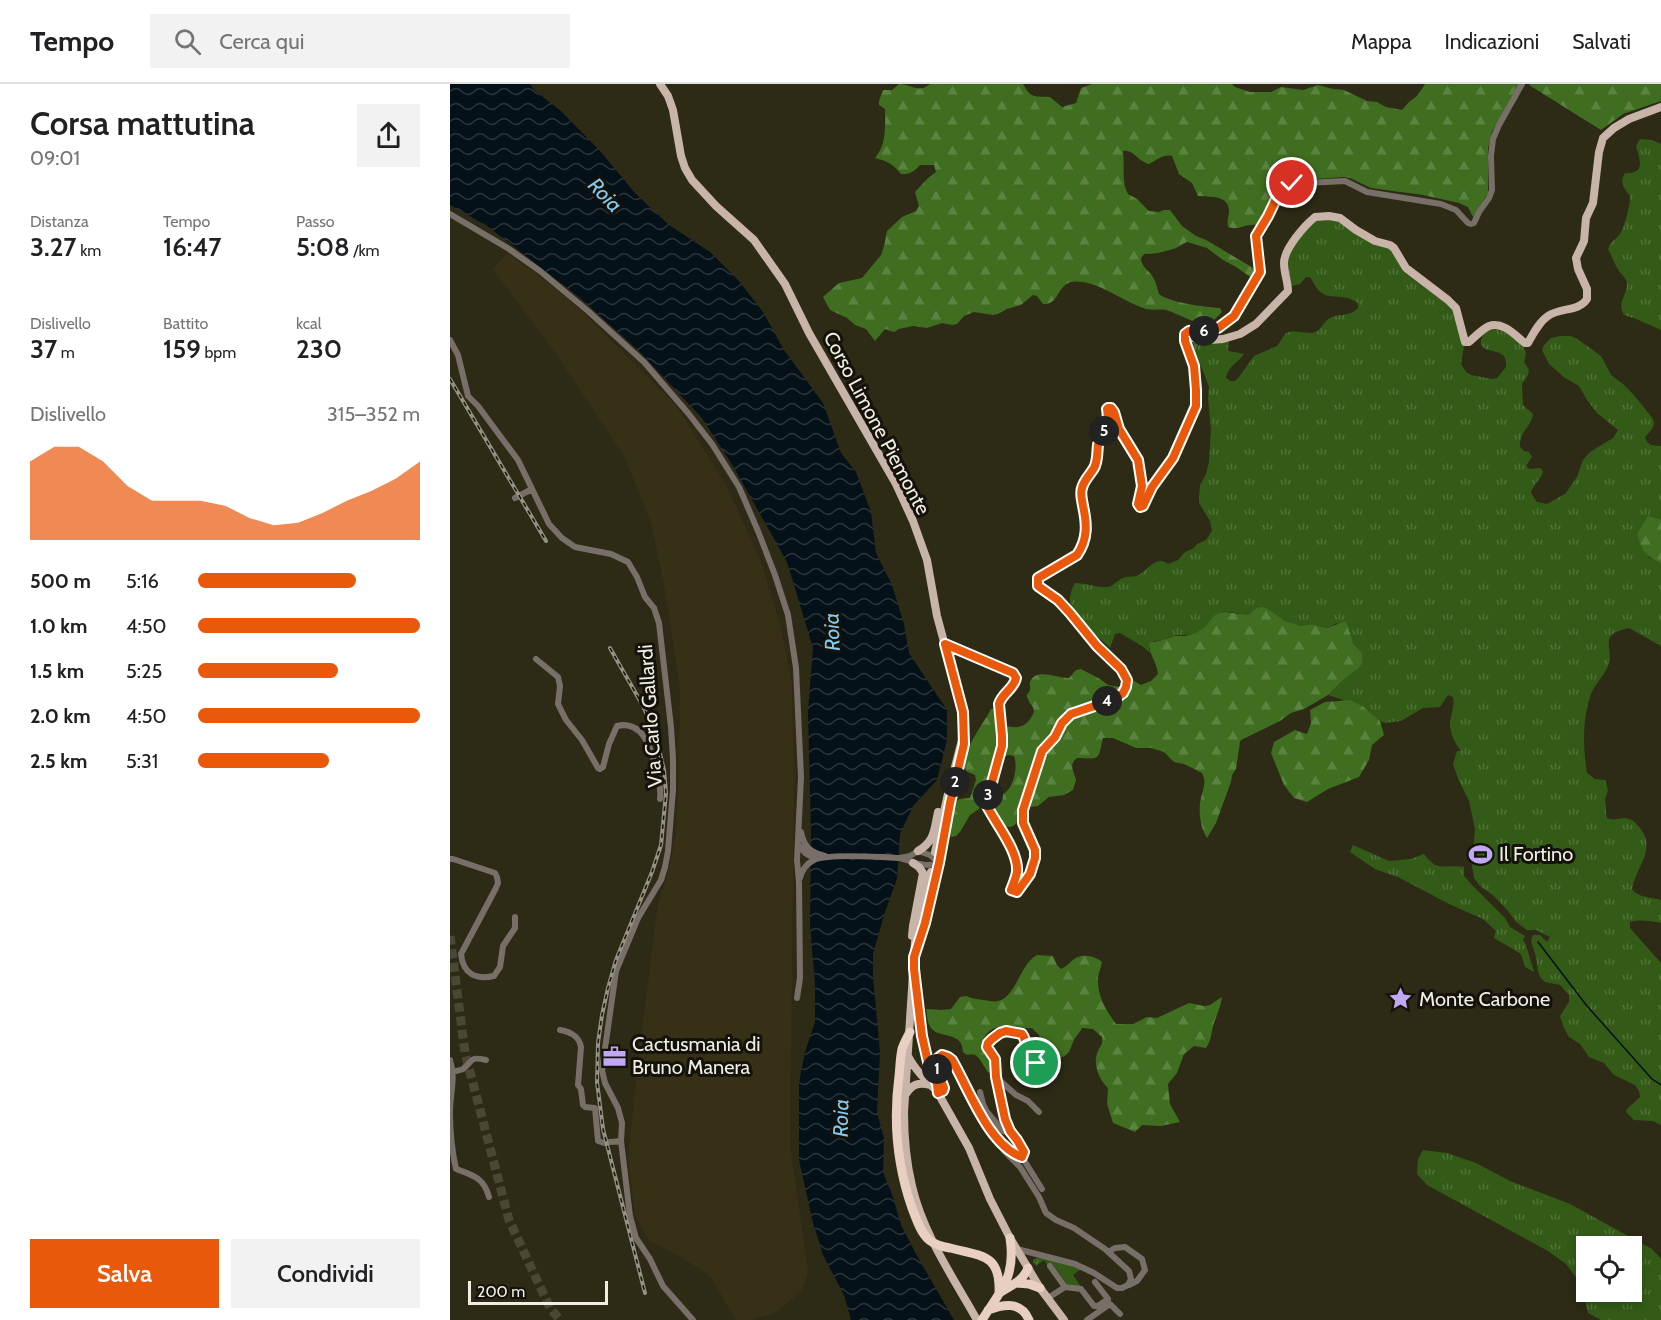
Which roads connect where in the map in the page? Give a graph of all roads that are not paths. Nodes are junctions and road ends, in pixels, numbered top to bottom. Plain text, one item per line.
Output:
1 (660, 84) edge
2 (1522, 84) edge
3 (1661, 107) edge
4 (450, 214) edge
5 (1185, 336) junction
6 (450, 340) edge
7 (532, 489) junction
8 (515, 498) dead end
9 (945, 644) junction
10 (537, 659) dead end
11 (964, 732) junction
12 (673, 767) junction
13 (657, 769) junction
14 (660, 799) dead end
15 (800, 827) junction
16 (798, 843) junction
17 (805, 850) junction
18 (923, 850) junction
19 (935, 852) dead end
20 (815, 856) junction
21 (900, 858) junction
22 (450, 860) edge
23 (797, 860) junction
24 (939, 863) junction
25 (918, 865) junction
26 (931, 872) dead end
27 (799, 882) junction
28 (515, 917) dead end
29 (914, 957) junction
30 (914, 969) junction
31 (797, 998) dead end
32 (560, 1030) dead end
33 (910, 1032) junction
34 (908, 1056) junction
35 (450, 1060) edge
36 (486, 1060) dead end
37 (928, 1062) junction
38 (1049, 1065) dead end
39 (453, 1072) junction
40 (996, 1077) junction
41 (930, 1085) junction
42 (980, 1092) dead end
43 (938, 1093) junction
44 (905, 1097) junction
45 (1039, 1112) dead end
46 (1013, 1135) junction
47 (996, 1138) junction
48 (621, 1141) junction
49 (1022, 1157) junction
50 (1042, 1189) dead end
51 (489, 1197) dead end
52 (1010, 1238) junction
53 (1016, 1249) junction
54 (1108, 1252) junction
55 (1034, 1254) junction
56 (1026, 1265) junction
57 (1050, 1266) dead end
58 (1008, 1277) junction
59 (1095, 1282) dead end
60 (1017, 1283) junction
61 (1128, 1285) junction
62 (1065, 1287) junction
63 (1040, 1288) junction
64 (999, 1294) junction
65 (1048, 1298) junction
66 (1120, 1314) dead end
67 (983, 1317) edge
68 (693, 1320) edge
69 (1029, 1320) edge
70 (1064, 1320) edge
71 (1087, 1320) edge

1 - 9 main road, Corso Limone Piemonte
2 - 5 street
3 - 5 main road
4 - 15 street
5 - 9 main road
6 - 7 street, Via Carlo Gallardi
7 - 8 street
7 - 12 street, Via Carlo Gallardi
9 - 11 main road, Corso Limone Piemonte
10 - 13 street
11 - 18 main road
11 - 19 main road, Corso Limone Piemonte
11 - 24 main road
12 - 13 street
12 - 48 street, Via Carlo Gallardi
13 - 14 street
15 - 16 street
15 - 17 street
16 - 17 street
16 - 23 street
17 - 20 street
17 - 23 street
18 - 21 street
18 - 24 street
20 - 21 street
20 - 27 street
21 - 25 street
22 - 28 street
23 - 27 street
24 - 25 street
24 - 29 main road
25 - 29 main road
26 - 29 main road
27 - 31 street
29 - 30 main road
30 - 33 main road
30 - 37 main road
32 - 48 street
33 - 34 main road
33 - 64 highway
34 - 37 main road
34 - 41 main road
34 - 44 main road
35 - 39 street
36 - 39 street
37 - 43 main road
38 - 40 street
39 - 51 street
40 - 45 street
40 - 46 street
41 - 43 main road
41 - 44 main road
42 - 46 street
43 - 47 street
43 - 52 main road
44 - 67 main road
46 - 49 street
47 - 49 street
47 - 54 street
48 - 68 street, Via Carlo Gallardi
49 - 50 street
52 - 53 main road
52 - 58 highway
53 - 55 street
53 - 56 main road
54 - 61 street
54 - 61 street
55 - 56 street
55 - 61 street
56 - 58 highway
56 - 60 highway
56 - 63 main road
57 - 62 street
58 - 64 highway
59 - 62 street
60 - 63 highway
60 - 64 highway
62 - 65 street
63 - 65 main road
64 - 67 highway
65 - 70 main road
66 - 71 street
67 - 69 highway

